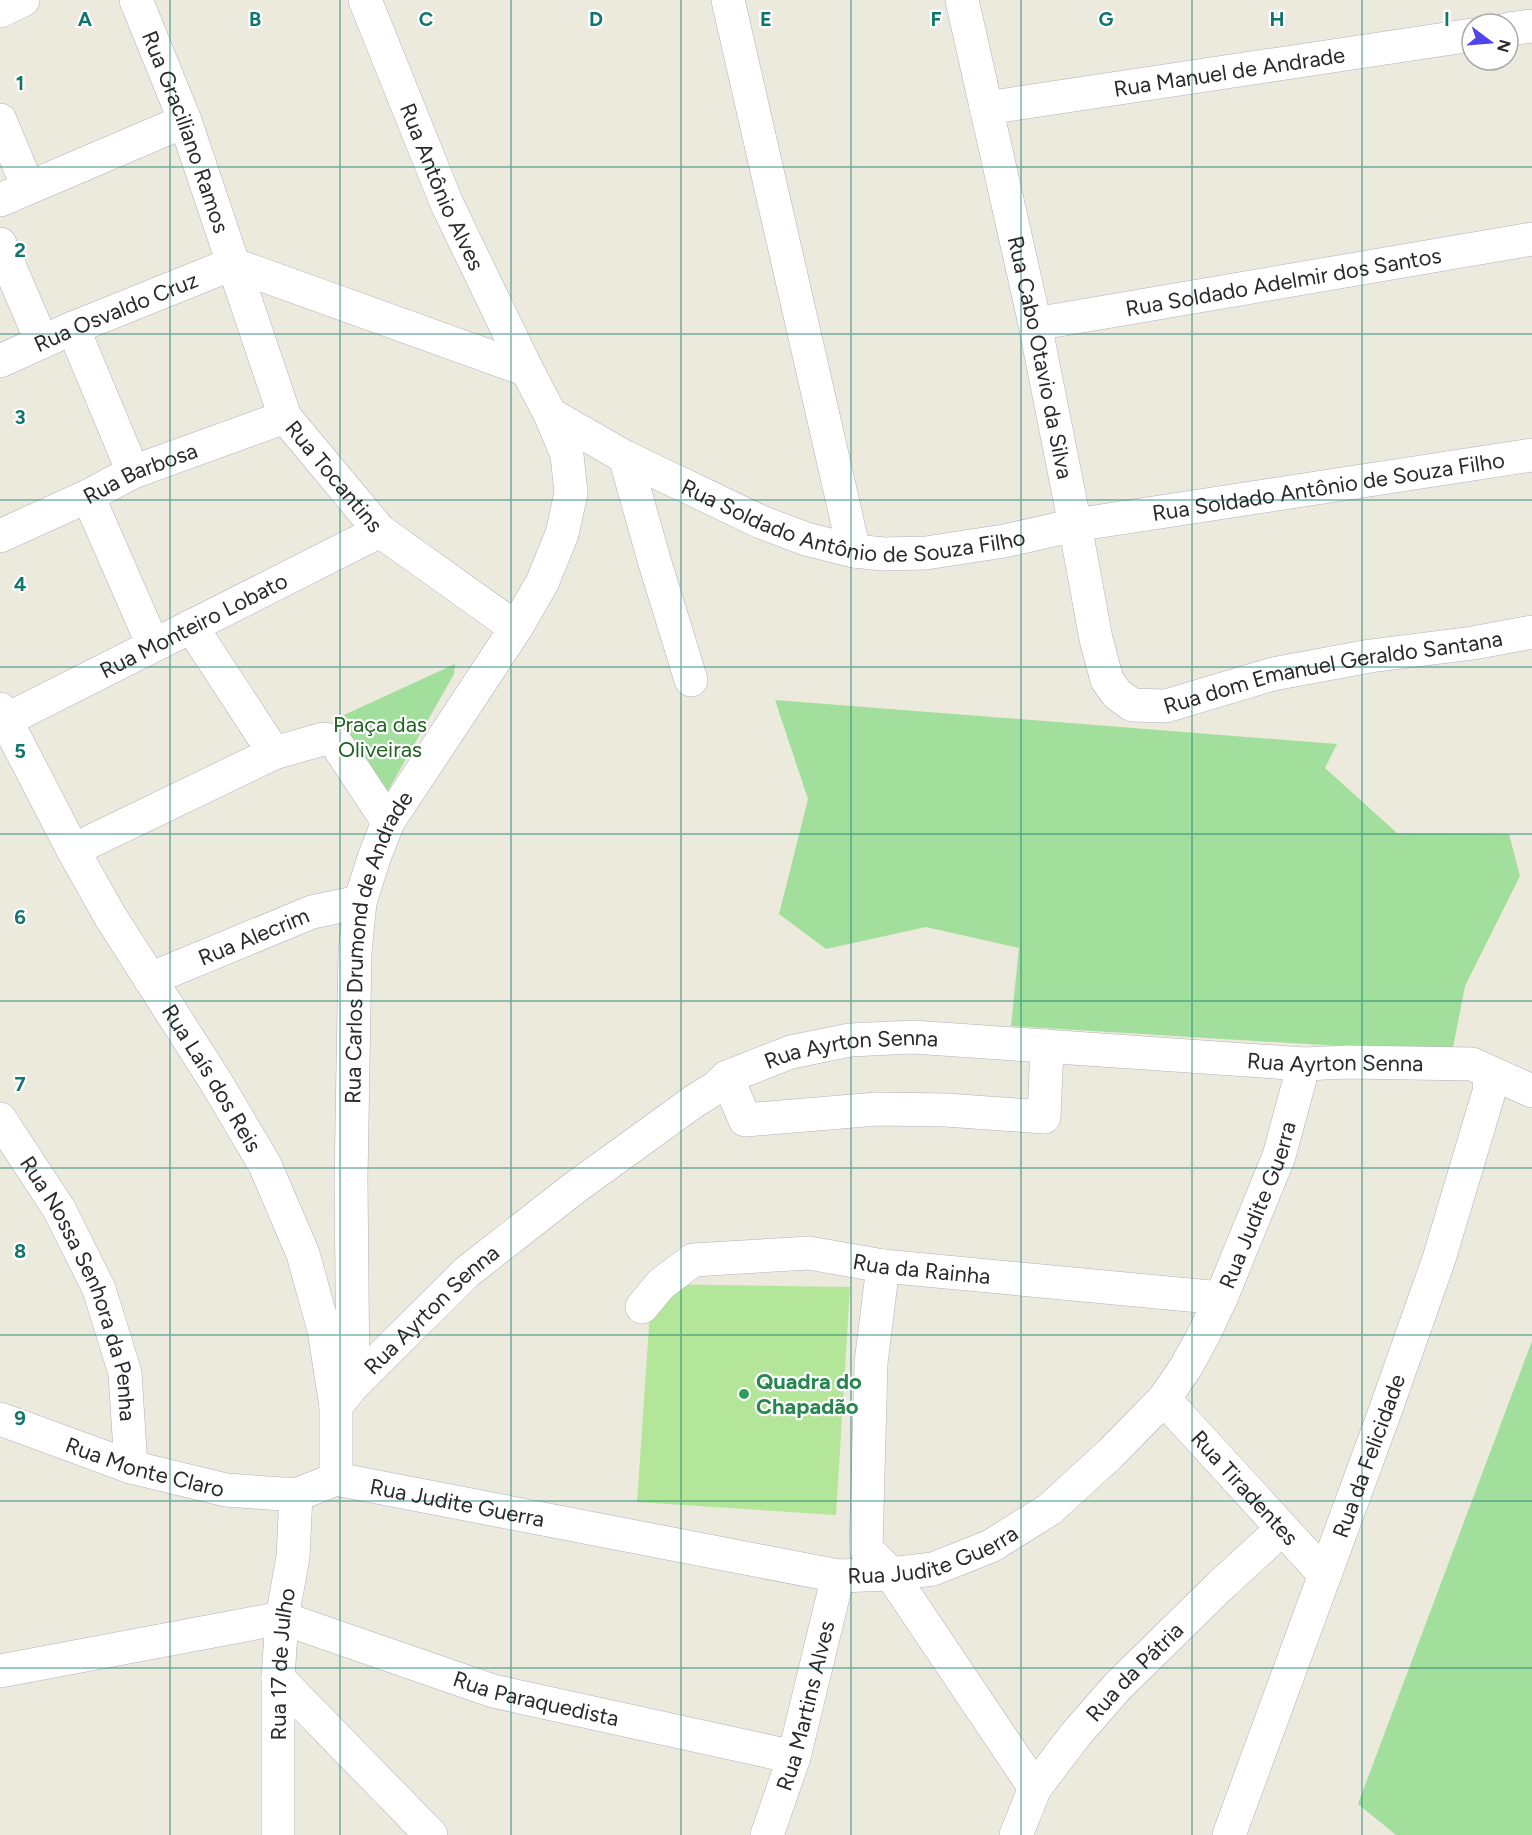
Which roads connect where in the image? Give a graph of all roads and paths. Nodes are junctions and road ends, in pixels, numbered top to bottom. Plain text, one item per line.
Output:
1 (23, 0) edge
2 (136, 0) edge
3 (365, 0) edge
4 (728, 0) edge
5 (962, 0) edge
6 (0, 11) edge
7 (1460, 37) edge
8 (986, 108) junction
9 (0, 120) edge
10 (185, 121) junction
11 (14, 194) edge
12 (1532, 239) edge
13 (0, 244) edge
14 (232, 264) junction
15 (1035, 324) junction
16 (73, 328) junction
17 (42, 342) junction
18 (0, 361) edge
19 (527, 370) junction
20 (550, 414) junction
21 (285, 417) junction
22 (1532, 455) edge
23 (625, 457) junction
24 (133, 472) junction
25 (88, 496) junction
26 (1075, 525) junction
27 (380, 531) junction
28 (0, 536) edge
29 (854, 551) junction
30 (191, 626) junction
31 (516, 628) junction
32 (1532, 632) edge
33 (153, 645) junction
34 (691, 680) dead end
35 (1132, 705) joint
36 (3, 715) edge
37 (274, 753) junction
38 (388, 822) junction
39 (73, 850) junction
40 (360, 902) junction
41 (150, 980) junction
42 (1047, 1046) junction
43 (1304, 1064) junction
44 (1487, 1072) junction
45 (727, 1077) junction
46 (1532, 1091) edge
47 (0, 1119) edge
48 (883, 1266) junction
49 (1221, 1298) junction
50 (642, 1307) dead end
51 (345, 1395) junction
52 (1164, 1399) junction
53 (0, 1419) edge
54 (131, 1467) junction
55 (336, 1479) junction
56 (296, 1495) junction
57 (1282, 1529) junction
58 (891, 1574) junction
59 (1325, 1575) junction
60 (838, 1576) junction
61 (282, 1618) junction
62 (0, 1671) edge
63 (278, 1678) junction
64 (794, 1757) junction
65 (1035, 1788) junction
66 (278, 1835) edge
67 (431, 1835) edge
68 (767, 1835) edge
69 (1016, 1835) edge
70 (1229, 1835) edge

1 - 6 street
2 - 10 street, Rua Graciliano Ramos
3 - 19 street, Rua Antônio Alves
4 - 29 street
5 - 8 street, Rua Cabo Otavio da Silva
7 - 8 street, Rua Manuel de Andrade
8 - 15 street, Rua Cabo Otavio da Silva
9 - 11 street
10 - 11 street
10 - 14 street, Rua Graciliano Ramos
12 - 15 street, Rua Soldado Adelmir dos Santos
13 - 17 street
14 - 16 street, Rua Osvaldo Cruz
14 - 19 street
14 - 21 street, Rua Tocantins
15 - 26 street, Rua Cabo Otavio da Silva
16 - 17 street, Rua Osvaldo Cruz
16 - 24 street
17 - 18 street, Rua Osvaldo Cruz
19 - 20 street
20 - 23 street, Rua Soldado Antônio de Souza Filho
20 - 31 street, Rua Carlos Drumond de Andrade
21 - 24 street, Rua Barbosa
21 - 27 street, Rua Tocantins
22 - 26 street, Rua Soldado Antônio de Souza Filho
23 - 29 street, Rua Soldado Antônio de Souza Filho
23 - 34 street
24 - 25 street, Rua Barbosa
25 - 28 street, Rua Barbosa
25 - 33 street
26 - 29 street, Rua Soldado Antônio de Souza Filho
26 - 35 street, Rua Cabo Otavio da Silva
27 - 30 street, Rua Monteiro Lobato
27 - 31 street, Rua Tocantins
30 - 33 street, Rua Monteiro Lobato
30 - 37 street
31 - 38 street, Rua Carlos Drumond de Andrade
32 - 35 street, Rua dom Emanuel Geraldo Santana
33 - 36 street, Rua Monteiro Lobato
36 - 39 street, Rua Laís dos Reis
37 - 38 street
37 - 39 street
38 - 40 street, Rua Carlos Drumond de Andrade
39 - 41 street, Rua Laís dos Reis
40 - 41 street, Rua Alecrim
40 - 51 street, Rua Carlos Drumond de Andrade
41 - 51 street, Rua Laís dos Reis
42 - 43 street, Rua Ayrton Senna
42 - 45 street, Rua Ayrton Senna
42 - 45 street
43 - 44 street, Rua Ayrton Senna
43 - 49 street, Rua Judite Guerra
44 - 46 street, Rua Ayrton Senna
44 - 59 street, Rua da Felicidade
45 - 51 street, Rua Ayrton Senna
47 - 54 street, Rua Nossa Senhora da Penha
48 - 49 street, Rua da Rainha
48 - 50 street, Rua da Rainha
48 - 58 street
49 - 52 street, Rua Judite Guerra
51 - 55 street, Rua Laís dos Reis
52 - 57 street, Rua Tiradentes
52 - 58 street, Rua Judite Guerra
53 - 54 street, Rua Monte Claro
54 - 56 street, Rua Monte Claro
55 - 56 street
55 - 60 street, Rua Judite Guerra
56 - 61 street, Rua 17 de Julho
57 - 59 street, Rua Tiradentes
57 - 65 street, Rua da Pátria
58 - 60 street, Rua Judite Guerra
58 - 65 street
59 - 70 street, Rua da Felicidade
60 - 64 street, Rua Martins Alves
61 - 62 street
61 - 63 street, Rua 17 de Julho
61 - 64 street, Rua Paraquedista
63 - 66 street, Rua 17 de Julho
63 - 67 street
64 - 68 street, Rua Martins Alves
65 - 69 street, Rua da Pátria

